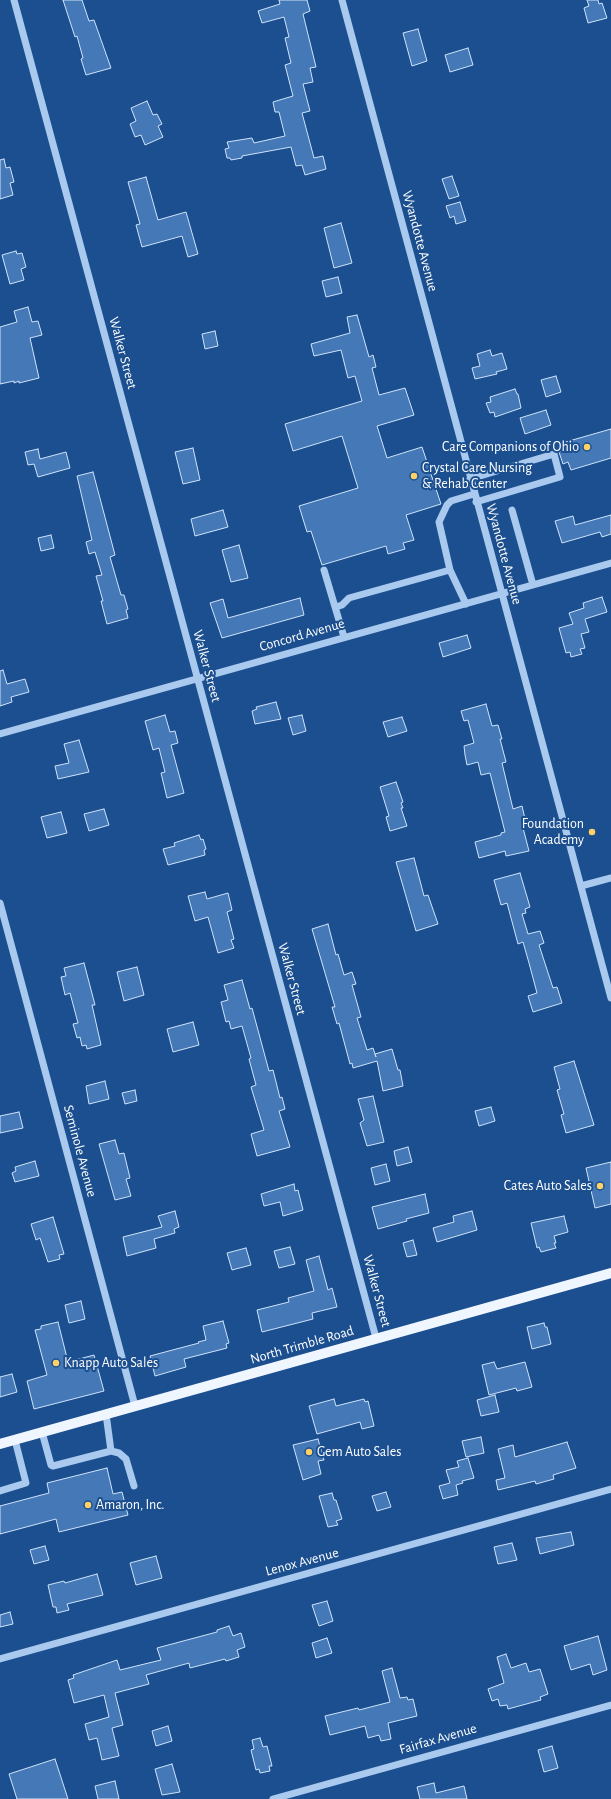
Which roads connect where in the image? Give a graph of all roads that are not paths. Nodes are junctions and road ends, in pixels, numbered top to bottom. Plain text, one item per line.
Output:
1 (14, 0) edge
2 (342, 0) edge
3 (470, 479) junction
4 (475, 498) junction
5 (512, 510) dead end
6 (611, 563) edge
7 (324, 570) dead end
8 (450, 570) junction
9 (534, 585) junction
10 (501, 594) junction
11 (466, 604) junction
12 (336, 607) junction
13 (344, 637) junction
14 (197, 678) junction
15 (0, 734) edge
16 (611, 878) edge
17 (581, 886) junction
18 (0, 903) edge
19 (611, 998) edge
20 (611, 1273) edge
21 (376, 1338) junction
22 (135, 1406) junction
23 (106, 1414) junction
24 (42, 1432) junction
25 (15, 1440) junction
26 (0, 1444) edge
27 (111, 1451) junction
28 (134, 1486) dead end
29 (611, 1489) edge
30 (0, 1491) edge
31 (0, 1659) edge
32 (611, 1704) edge
33 (273, 1799) edge

1 - 14 street, Walker Street
2 - 3 street, Wyandotte Avenue
3 - 4 street, Wyandotte Avenue
3 - 4 street
4 - 8 street
4 - 10 street, Wyandotte Avenue
5 - 9 street
6 - 9 street, Concord Avenue
7 - 12 street
8 - 11 street
8 - 12 street
9 - 10 street, Concord Avenue
10 - 11 street, Concord Avenue
10 - 17 street, Wyandotte Avenue
11 - 13 street, Concord Avenue
12 - 13 street
13 - 14 street, Concord Avenue
14 - 15 street, Concord Avenue
14 - 21 street, Walker Street
16 - 17 street
17 - 19 street, Wyandotte Avenue
18 - 22 street, Seminole Avenue
20 - 21 main road, North Trimble Road
21 - 22 main road, North Trimble Road
22 - 23 main road, North Trimble Road
23 - 24 main road, North Trimble Road
23 - 27 street
24 - 25 main road, North Trimble Road
24 - 27 street
25 - 26 main road, North Trimble Road
25 - 30 street
27 - 28 street
29 - 31 street, Lenox Avenue
32 - 33 street, Fairfax Avenue

